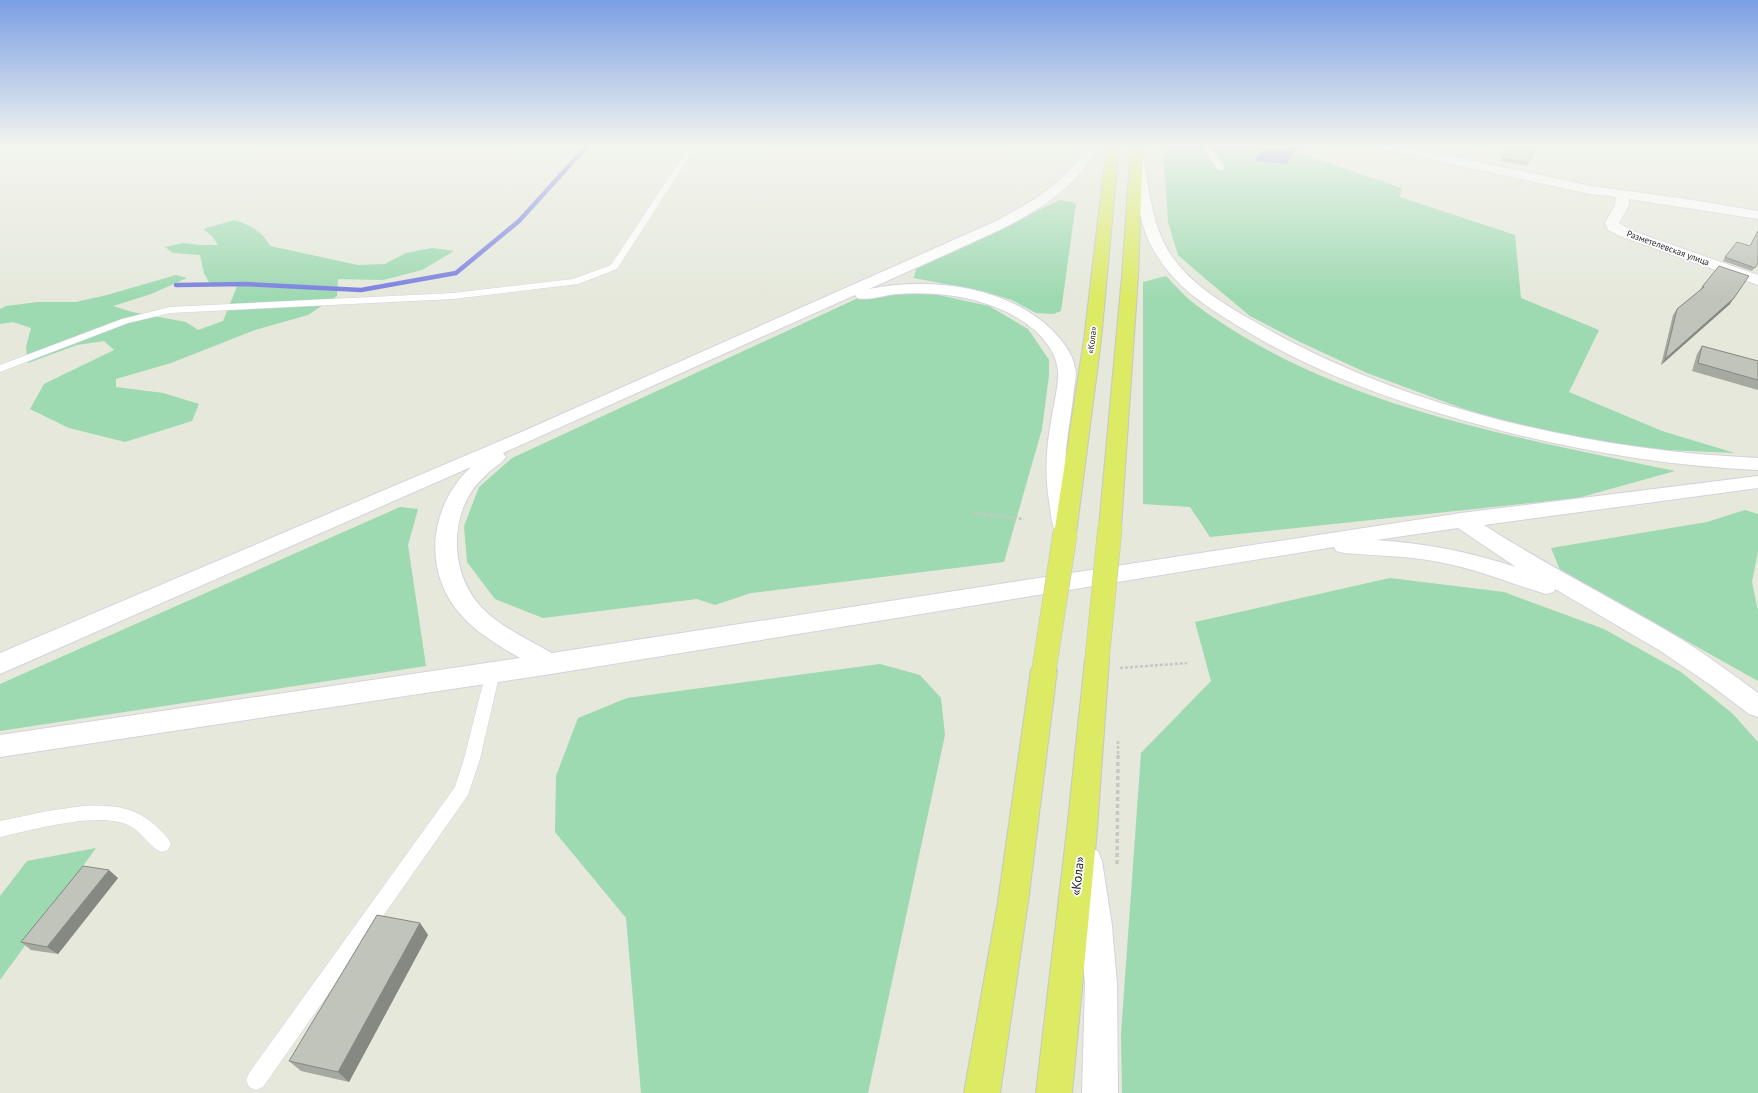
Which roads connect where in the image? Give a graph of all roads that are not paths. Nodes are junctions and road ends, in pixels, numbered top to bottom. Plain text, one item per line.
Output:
1 (661, 196) edge
2 (1046, 196) edge
3 (1107, 196) edge
4 (1134, 196) edge
5 (1145, 196) edge
6 (1623, 196) edge
7 (1636, 196) edge
8 (1758, 215) edge
9 (1758, 280) edge
10 (815, 308) junction
11 (0, 369) edge
12 (533, 434) junction
13 (1758, 464) edge
14 (1758, 482) edge
15 (1461, 520) junction
16 (1065, 534) junction
17 (1308, 544) junction
18 (1620, 615) junction
19 (0, 664) edge
20 (551, 664) junction
21 (493, 672) junction
22 (1758, 707) edge
23 (0, 746) edge
24 (0, 829) edge
25 (1082, 830) junction
26 (162, 844) dead end
27 (256, 1080) dead end
28 (982, 1093) edge
29 (1054, 1093) edge
30 (1100, 1093) edge

1 - 11 lane
2 - 10 main road
3 - 16 highway, «Кола»
4 - 25 highway, «Кола», bridge
5 - 13 main road
6 - 9 main road, Разметелевская улица
7 - 8 main road
10 - 12 main road
10 - 16 main road
12 - 19 main road
12 - 20 main road
14 - 15 main road
15 - 17 main road
15 - 18 main road
16 - 28 highway, «Кола», bridge
17 - 18 main road
17 - 20 main road
18 - 22 main road
20 - 21 main road
21 - 23 main road
21 - 27 lane
24 - 26 lane
25 - 29 highway, «Кола»
25 - 30 main road

